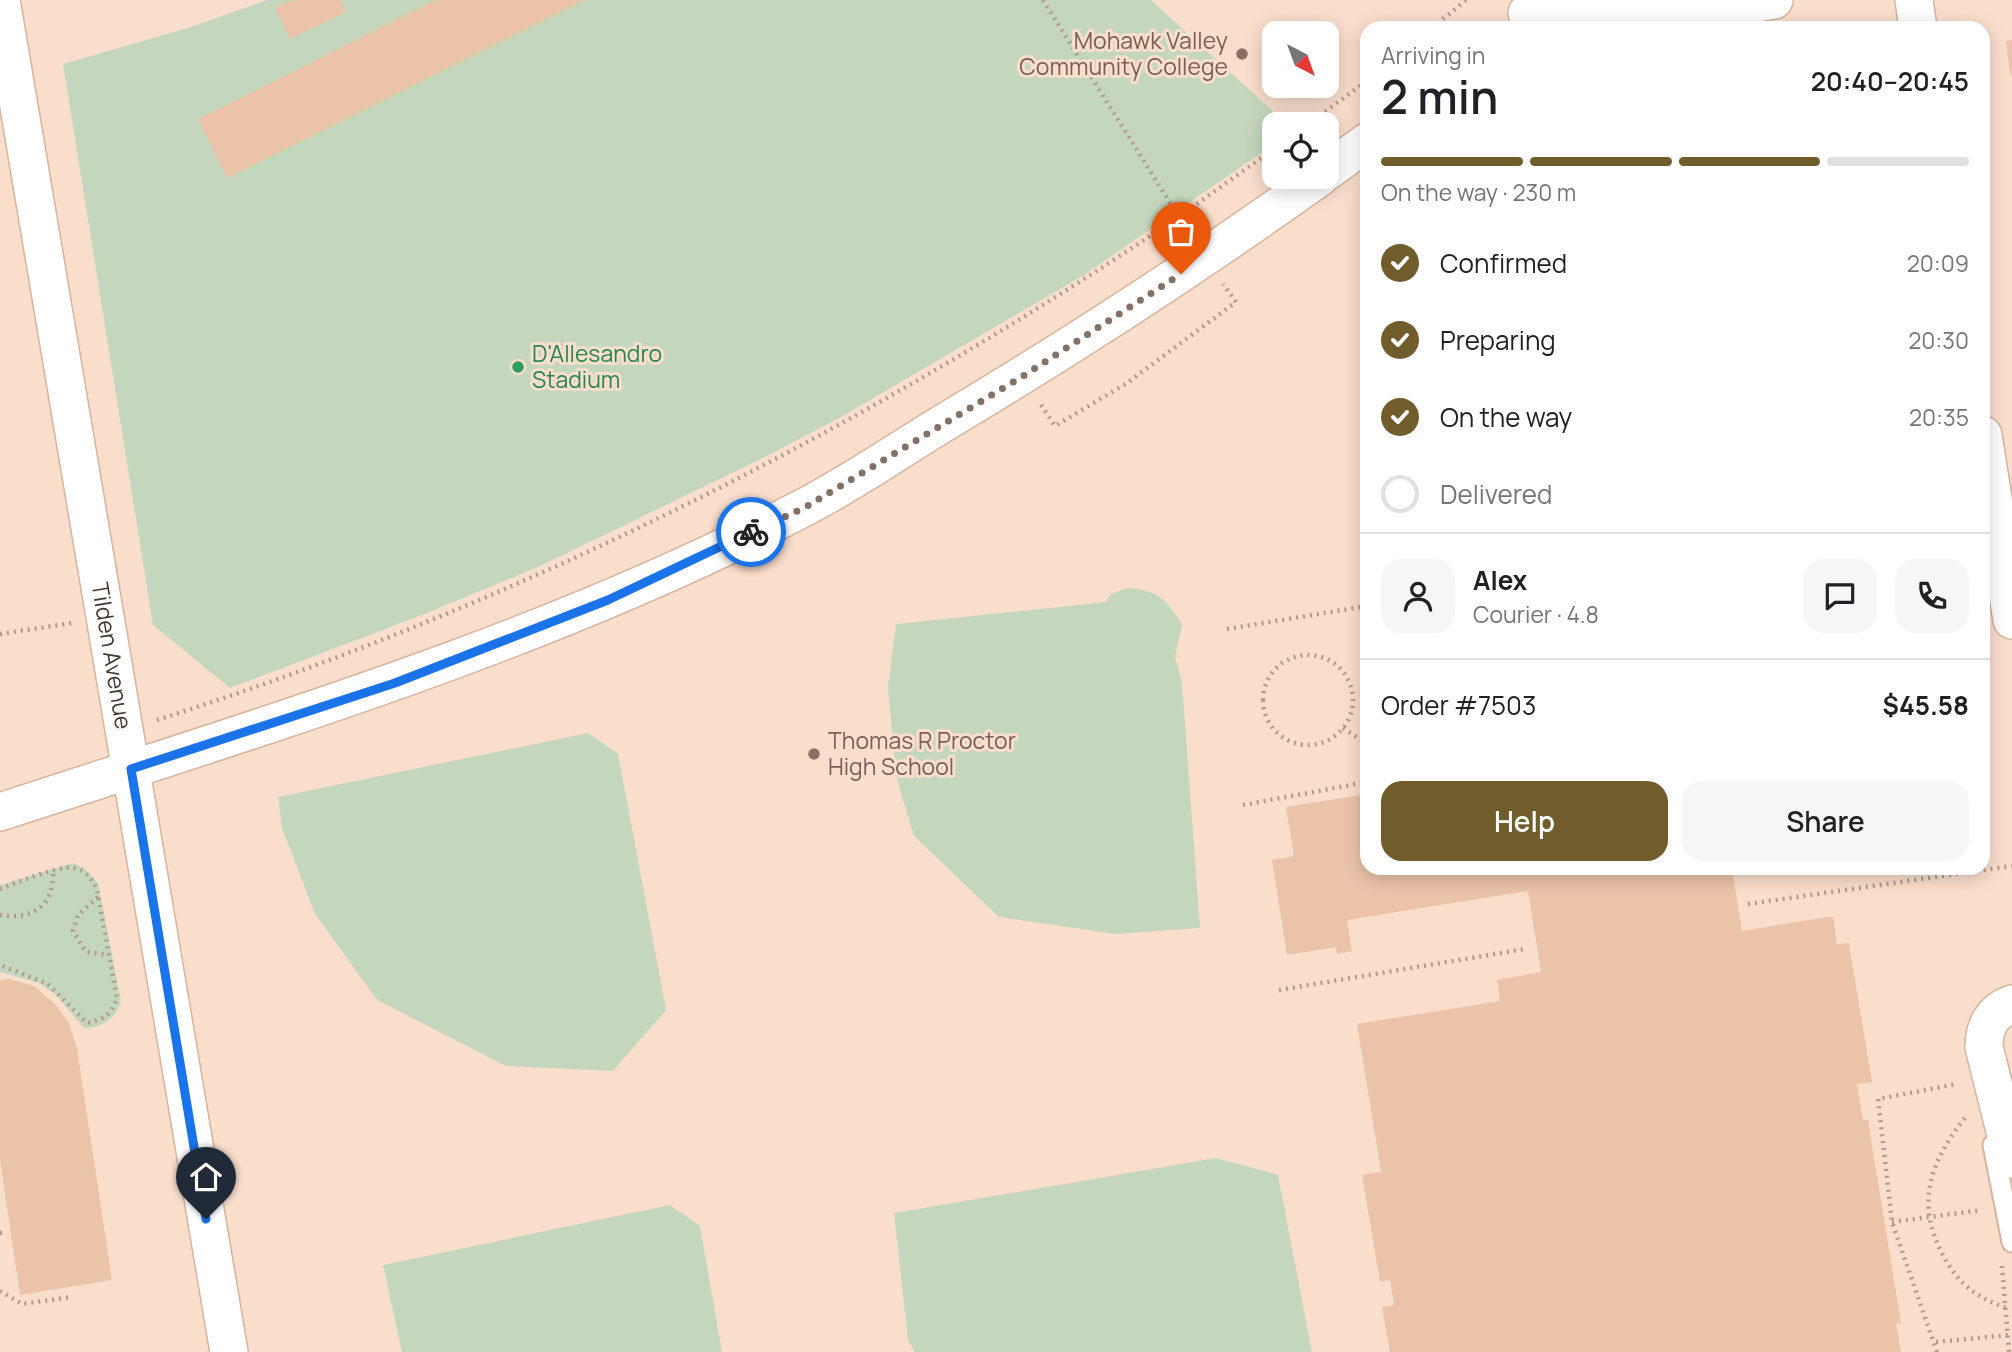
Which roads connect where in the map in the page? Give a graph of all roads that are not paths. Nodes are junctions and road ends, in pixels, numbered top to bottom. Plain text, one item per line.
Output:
1 (1, 0) edge
2 (1774, 0) edge
3 (1914, 0) edge
4 (1526, 14) edge
5 (1917, 21) edge
6 (1360, 147) edge
7 (1339, 162) edge
8 (1303, 189) edge
9 (1990, 480) edge
10 (2012, 620) edge
11 (131, 769) junction
12 (0, 812) edge
13 (2008, 1005) edge
14 (2012, 1159) edge
15 (2012, 1242) edge
16 (229, 1352) edge

1 - 11 street, Tilden Avenue
2 - 4 street
3 - 5 street
6 - 7 street
8 - 11 street
9 - 10 street
11 - 12 street
11 - 16 street, Tilden Avenue
13 - 14 street
13 - 15 lane

